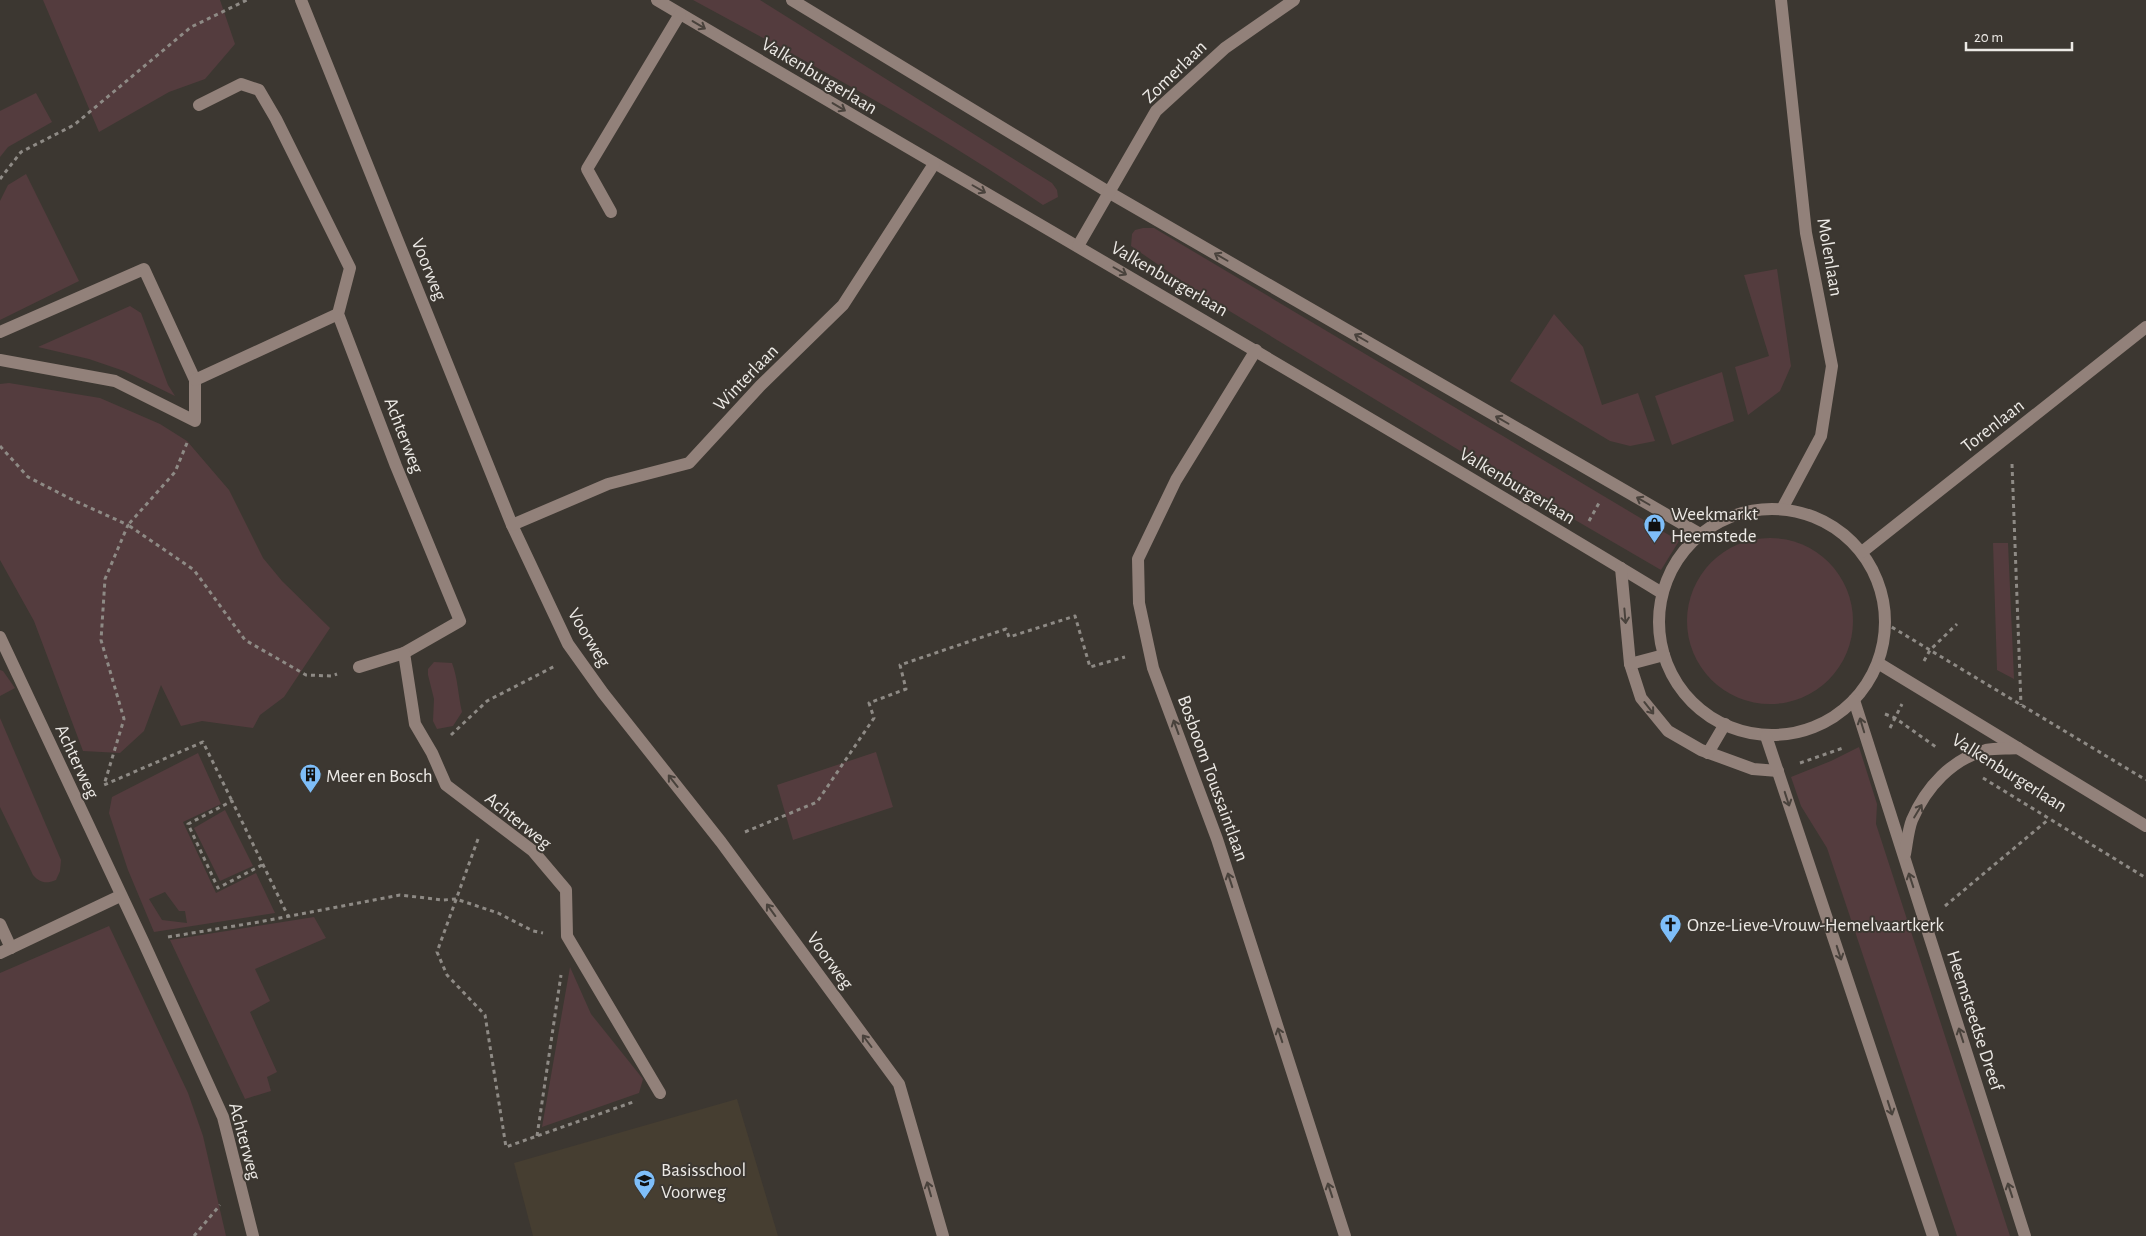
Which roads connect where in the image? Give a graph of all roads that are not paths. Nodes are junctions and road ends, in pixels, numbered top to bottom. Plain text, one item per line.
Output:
1 (301, 0) edge
2 (657, 0) edge
3 (792, 0) edge
4 (1294, 0) edge
5 (1781, 0) edge
6 (680, 14) junction
7 (199, 105) dead end
8 (934, 164) junction
9 (1110, 193) junction
10 (612, 212) dead end
11 (1078, 246) junction
12 (338, 314) junction
13 (2146, 327) edge
14 (0, 332) edge
15 (1256, 350) junction
16 (0, 360) edge
17 (195, 380) junction
18 (1782, 509) junction
19 (512, 525) junction
20 (1700, 534) junction
21 (1862, 552) junction
22 (1621, 568) junction
23 (1662, 593) junction
24 (1, 641) edge
25 (404, 653) junction
26 (1664, 655) junction
27 (1878, 663) junction
28 (1630, 664) junction
29 (359, 667) road end
30 (1854, 700) junction
31 (1724, 724) junction
32 (1766, 736) junction
33 (2018, 748) junction
34 (1708, 753) junction
35 (1778, 771) junction
36 (2146, 826) edge
37 (1904, 857) junction
38 (120, 896) junction
39 (0, 924) edge
40 (6, 951) edge
41 (660, 1092) road end
42 (253, 1236) edge
43 (943, 1236) edge
44 (1345, 1236) edge
45 (1933, 1236) edge
46 (2025, 1236) edge

1 - 19 street, Voorweg
2 - 6 street, Valkenburgerlaan
3 - 9 street
4 - 9 street, Zomerlaan
5 - 18 street, Molenlaan
6 -> 8 street, Valkenburgerlaan
6 - 10 street
7 - 12 street
8 -> 11 street, Valkenburgerlaan
8 - 19 street, Winterlaan
9 - 11 street, Zomerlaan
20 -> 9 street
11 -> 15 street, Valkenburgerlaan
12 - 17 street
12 - 25 street, Achterweg
13 - 21 street, Torenlaan
14 - 17 street
15 - 22 street, Valkenburgerlaan
44 -> 15 street, Bosboom Toussaintlaan
16 - 17 street
18 - 20 street
18 - 21 street
43 -> 19 street, Voorweg
20 - 23 street
21 - 27 street
22 - 23 street, Valkenburgerlaan
22 -> 28 street
23 - 26 street
24 - 38 street, Achterweg
25 - 29 street, Achterweg
25 - 41 street, Achterweg
26 - 28 street
26 - 31 street
27 - 30 street
27 - 33 street, Valkenburgerlaan
28 -> 34 street
30 - 32 street
37 -> 30 street, Heemsteedse Dreef
31 - 32 street
31 - 34 street
32 - 35 street
33 - 36 street, Valkenburgerlaan
37 -> 33 street
34 - 35 street
35 -> 45 street
46 -> 37 street, Heemsteedse Dreef
38 - 40 street
38 - 42 street, Achterweg
39 - 40 street

